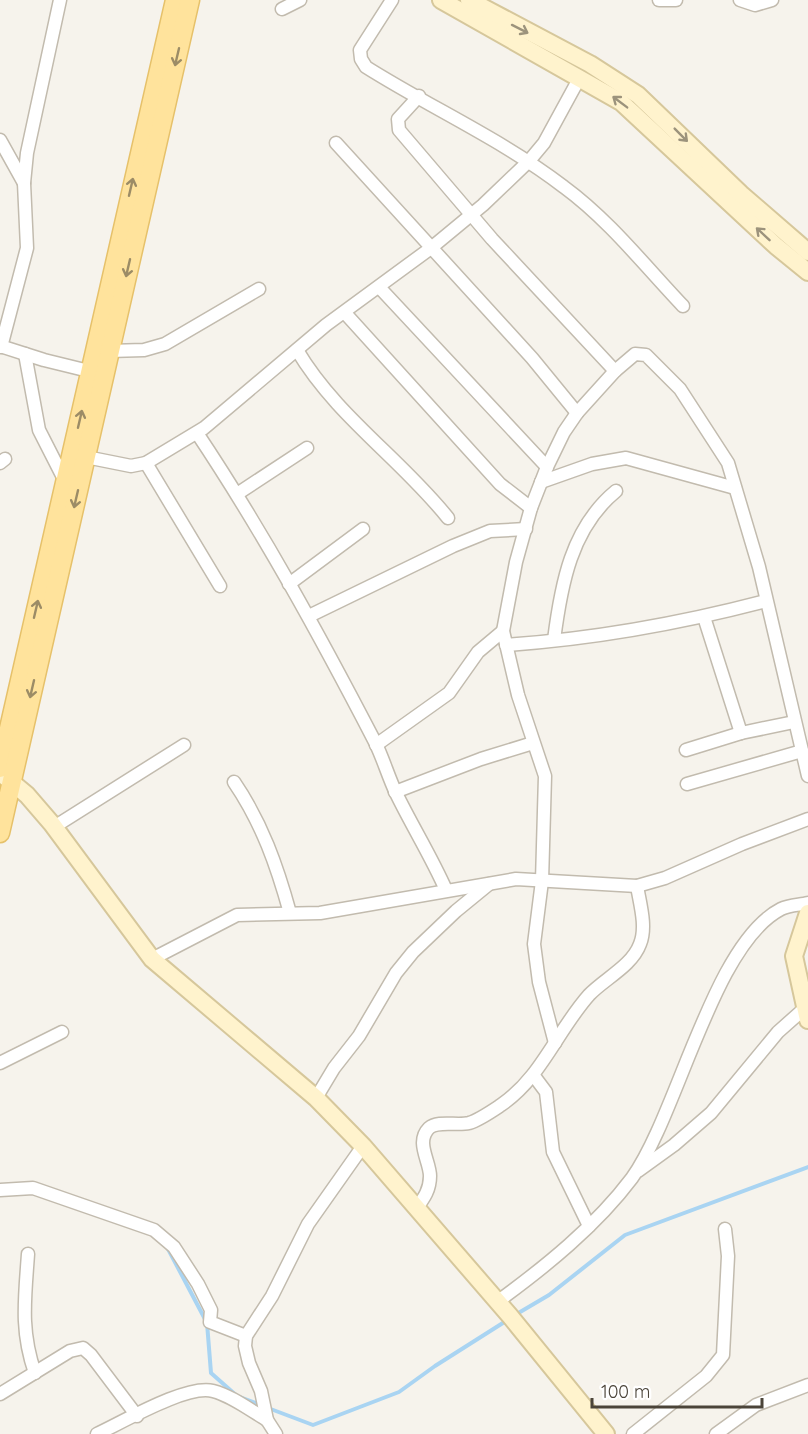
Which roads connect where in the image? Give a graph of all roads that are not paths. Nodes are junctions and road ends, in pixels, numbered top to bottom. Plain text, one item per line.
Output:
1 (60, 0) edge
2 (177, 0) edge
3 (300, 0) edge
4 (392, 0) edge
5 (441, 0) edge
6 (469, 0) edge
7 (658, 0) edge
8 (676, 0) edge
9 (740, 0) edge
10 (772, 0) edge
11 (282, 9) dead end
12 (580, 77) junction
13 (419, 96) junction
14 (0, 140) edge
15 (336, 143) dead end
16 (529, 161) junction
17 (24, 183) junction
18 (472, 215) junction
19 (129, 229) junction
20 (432, 248) junction
21 (808, 252) edge
22 (808, 272) edge
23 (380, 287) junction
24 (259, 290) dead end
25 (684, 306) dead end
26 (345, 313) junction
27 (1, 346) edge
28 (297, 350) junction
29 (109, 351) junction
30 (25, 354) junction
31 (615, 371) junction
32 (98, 373) junction
33 (577, 413) junction
34 (197, 433) junction
35 (307, 448) dead end
36 (86, 457) junction
37 (146, 463) junction
38 (547, 467) junction
39 (541, 482) junction
40 (66, 483) junction
41 (735, 488) junction
42 (616, 490) dead end
43 (237, 494) junction
44 (531, 508) junction
45 (448, 518) dead end
46 (363, 529) dead end
47 (526, 529) junction
48 (289, 584) junction
49 (220, 586) dead end
50 (766, 601) junction
51 (309, 616) junction
52 (704, 617) junction
53 (503, 631) junction
54 (554, 640) junction
55 (506, 645) junction
56 (794, 722) junction
57 (741, 733) junction
58 (533, 743) junction
59 (184, 745) dead end
60 (376, 745) junction
61 (686, 750) dead end
62 (801, 751) junction
63 (4, 774) edge
64 (808, 776) edge
65 (234, 782) dead end
66 (687, 784) dead end
67 (395, 792) junction
68 (808, 819) edge
69 (54, 827) junction
70 (0, 832) edge
71 (492, 881) junction
72 (542, 881) junction
73 (638, 886) junction
74 (446, 890) junction
75 (808, 903) edge
76 (290, 913) junction
77 (808, 913) edge
78 (152, 959) junction
79 (807, 1014) edge
80 (62, 1032) dead end
81 (555, 1043) junction
82 (0, 1063) edge
83 (534, 1076) junction
84 (316, 1098) junction
85 (363, 1146) junction
86 (634, 1174) junction
87 (0, 1190) edge
88 (416, 1209) junction
89 (589, 1226) junction
90 (725, 1229) dead end
91 (28, 1254) dead end
92 (497, 1302) junction
93 (246, 1336) junction
94 (35, 1372) junction
95 (808, 1385) edge
96 (0, 1394) edge
97 (137, 1416) junction
98 (266, 1416) junction
99 (273, 1433) edge
100 (97, 1434) edge
101 (606, 1434) edge
102 (633, 1434) edge
103 (716, 1434) edge

1 - 17 street
2 - 19 main road
3 - 11 street
4 - 13 street
5 - 12 street
6 -> 21 street
7 - 8 street
9 - 10 street
12 - 16 street
22 -> 12 street
13 - 16 street
13 - 18 street
14 - 17 street
15 - 20 street
16 - 18 street
16 - 25 street
17 - 27 street
18 - 20 street
18 - 31 street
19 -> 29 main road
19 - 32 main road
20 - 23 street
20 - 33 street
23 - 26 street
23 - 38 street
24 - 29 street
26 - 28 street
26 - 44 street
27 - 30 street
28 - 34 street
28 - 45 street
29 - 32 main road
30 - 32 street
30 - 40 street
31 - 33 street
31 - 41 street
32 - 36 main road
40 -> 32 main road
33 - 38 street
34 - 37 street
34 - 43 street
35 - 43 street
36 - 37 street
36 -> 63 main road
37 - 49 street
38 - 39 street
39 - 41 street
39 - 44 street
63 -> 40 main road
41 - 50 street
42 - 54 street
43 - 48 street
44 - 47 street
46 - 48 street
47 - 51 street
47 - 53 street
48 - 51 street
50 - 52 street
50 - 56 street
51 - 60 street
52 - 54 street
52 - 57 street
53 - 55 street
53 - 60 street
54 - 55 street
55 - 58 street
56 - 57 street
56 - 62 street
57 - 61 street
58 - 67 street
58 - 72 street
59 - 69 street
60 - 67 street
62 - 64 street
62 - 66 street
63 - 69 street
63 - 70 main road
65 - 76 street
67 - 74 street
68 - 73 street
69 - 78 street
71 - 72 street
71 - 74 street
71 - 84 street
72 - 73 street
72 - 81 street
73 - 81 street
74 - 76 street
75 - 86 street
76 - 78 street
77 - 79 street
78 - 84 street
79 - 86 street
80 - 82 street
81 - 83 street
83 - 88 street
83 - 89 street
84 - 85 street
85 - 88 street
85 - 93 street
86 - 89 street
87 - 93 street
88 - 92 street
89 - 92 street
90 - 102 street
91 - 94 street
92 - 101 street
93 - 98 street
94 - 96 street
94 - 97 street
95 - 103 street
97 - 98 street
97 - 100 street
98 - 99 street

